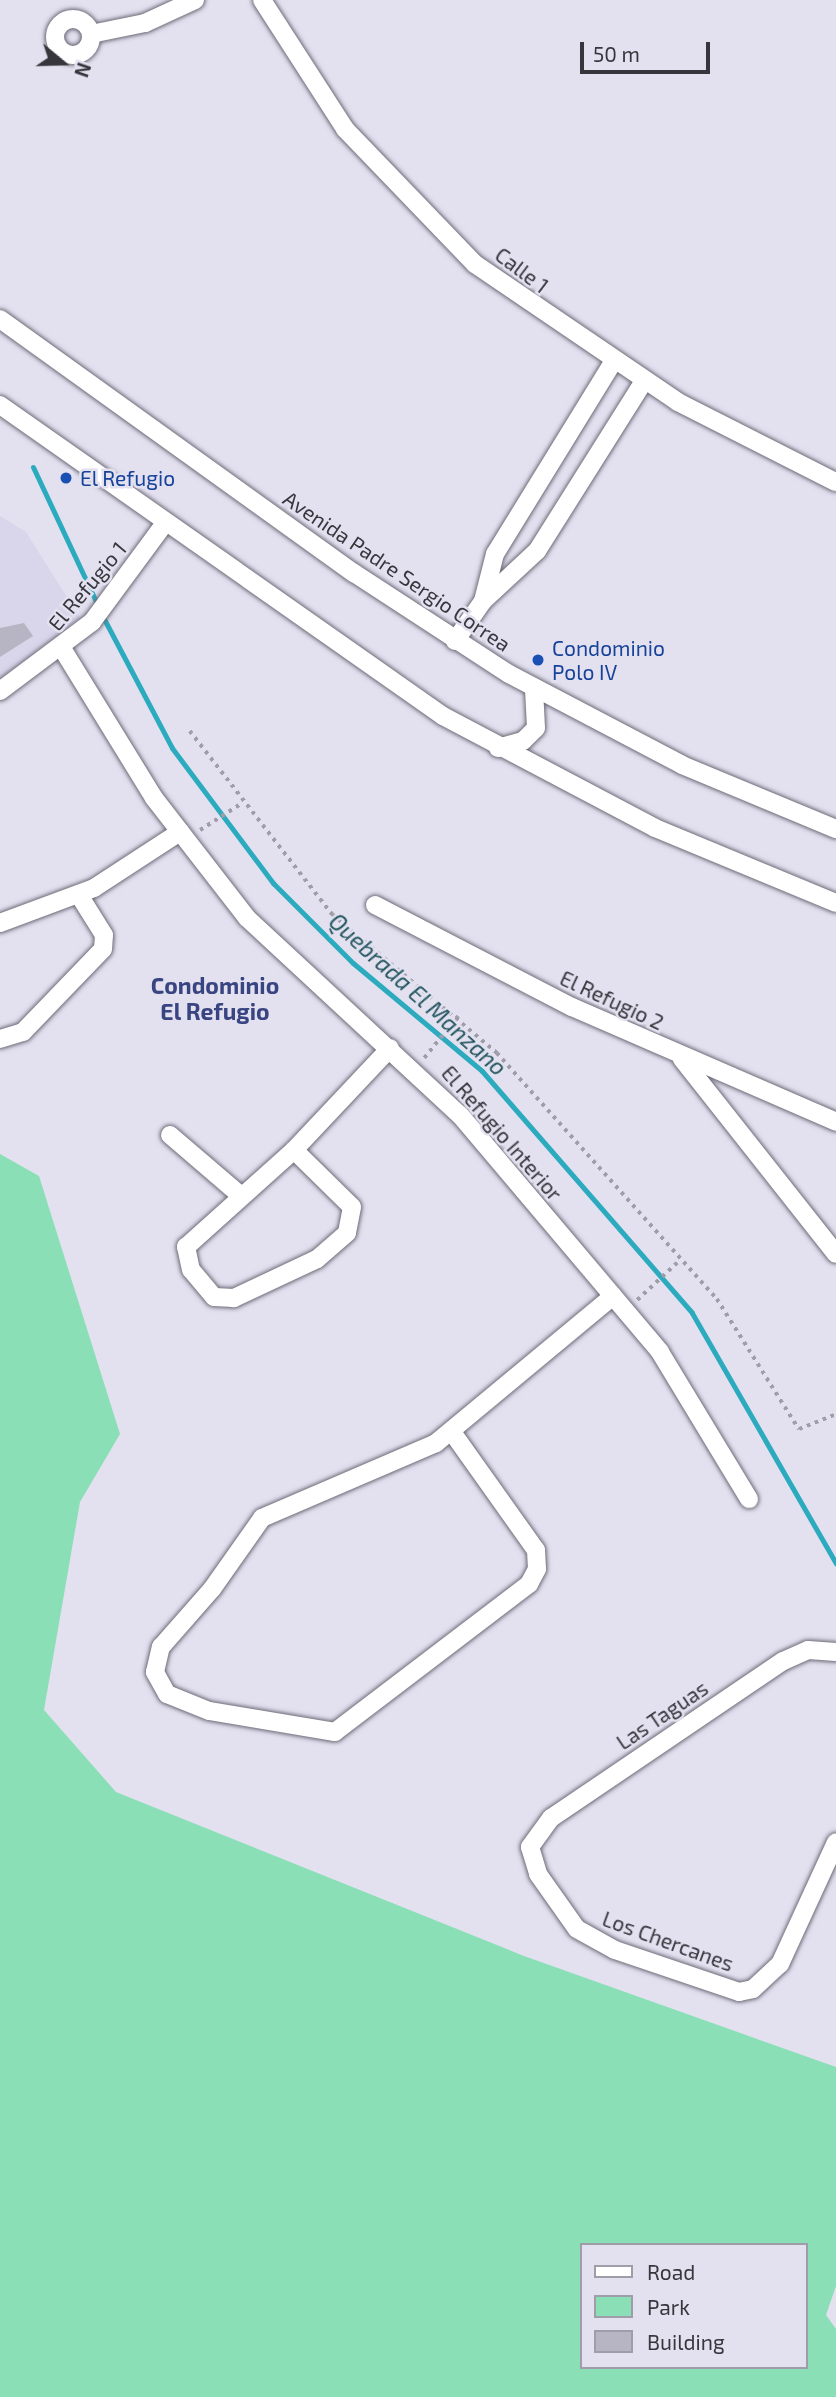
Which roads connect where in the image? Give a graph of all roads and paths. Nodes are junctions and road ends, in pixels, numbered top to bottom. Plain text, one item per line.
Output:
1 (195, 0) edge
2 (262, 0) edge
3 (91, 34) dead end
4 (0, 319) edge
5 (613, 362) junction
6 (644, 381) junction
7 (0, 405) edge
8 (836, 482) edge
9 (165, 523) junction
10 (483, 601) junction
11 (455, 641) junction
12 (63, 650) junction
13 (534, 688) junction
14 (0, 691) edge
15 (190, 731) dead end
16 (498, 748) junction
17 (242, 803) junction
18 (206, 829) dead end
19 (836, 829) edge
20 (180, 832) junction
21 (79, 895) junction
22 (836, 902) edge
23 (375, 905) dead end
24 (0, 922) edge
25 (458, 1016) junction
26 (0, 1039) edge
27 (390, 1048) junction
28 (430, 1049) dead end
29 (680, 1056) junction
30 (836, 1122) edge
31 (170, 1135) dead end
32 (294, 1150) junction
33 (240, 1195) junction
34 (836, 1254) edge
35 (680, 1260) junction
36 (652, 1286) dead end
37 (613, 1296) junction
38 (836, 1414) edge
39 (452, 1432) junction
40 (749, 1499) dead end
41 (836, 1652) edge
42 (836, 1842) edge
43 (530, 1847) joint

1 - 3 street
2 - 5 street, Calle 1
4 - 11 street, Avenida Padre Sergio Correa
5 - 6 street, Calle 1
5 - 10 street
6 - 8 street, Calle 1
6 - 10 street
7 - 9 street
9 - 12 street, El Refugio 1
9 - 16 street
10 - 11 street
11 - 13 street, Avenida Padre Sergio Correa
12 - 14 street, El Refugio 1
12 - 20 street, El Refugio Interior
13 - 16 street
13 - 19 street, Avenida Padre Sergio Correa
15 - 17 path
16 - 22 street
17 - 18 path
17 - 25 path
20 - 21 street
20 - 27 street, El Refugio Interior
21 - 24 street
21 - 26 street
23 - 29 street, El Refugio 2
25 - 28 path
25 - 35 path
27 - 32 street
27 - 37 street, El Refugio Interior
29 - 30 street, El Refugio 2
29 - 34 street
31 - 33 street
32 - 33 street
32 - 33 street
35 - 36 path
35 - 38 path
37 - 39 street
37 - 40 street, El Refugio Interior
39 - 39 street
41 - 43 street, Las Taguas
42 - 43 street, Los Chercanes

